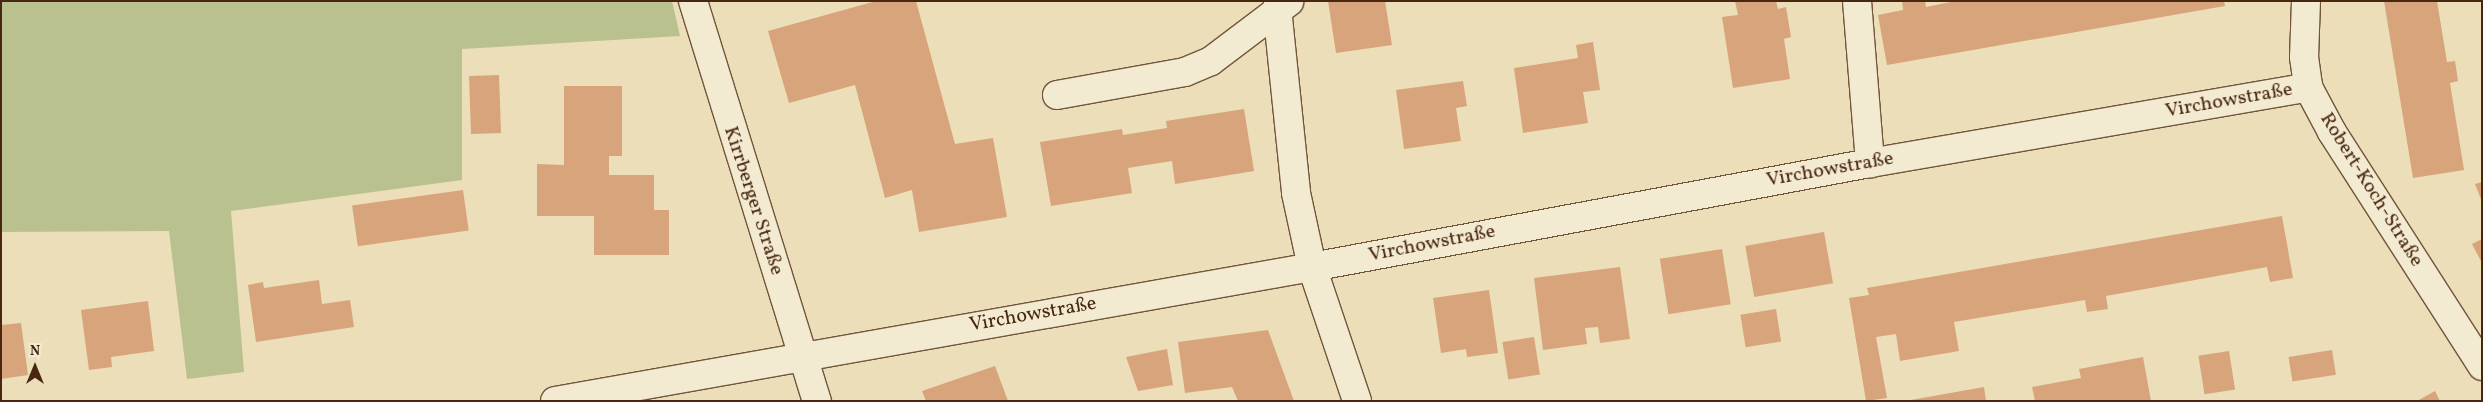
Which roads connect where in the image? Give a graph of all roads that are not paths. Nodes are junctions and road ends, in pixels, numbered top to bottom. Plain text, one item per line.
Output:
1 (693, 1) edge
2 (1857, 1) edge
3 (2306, 1) edge
4 (1284, 5) edge
5 (2308, 87) junction
6 (1057, 95) dead end
7 (1870, 163) junction
8 (1312, 267) junction
9 (802, 355) junction
10 (2482, 366) edge
11 (555, 401) edge
12 (817, 401) edge
13 (1357, 401) edge

1 - 9 street, Kirrberger Straße
2 - 7 street
3 - 5 street, Robert-Koch-Straße
4 - 6 street
4 - 8 street
5 - 7 street, Virchowstraße
5 - 10 street, Robert-Koch-Straße
7 - 8 street, Virchowstraße
8 - 9 street, Virchowstraße
8 - 13 street
9 - 11 street, Virchowstraße
9 - 12 street, Kirrberger Straße

